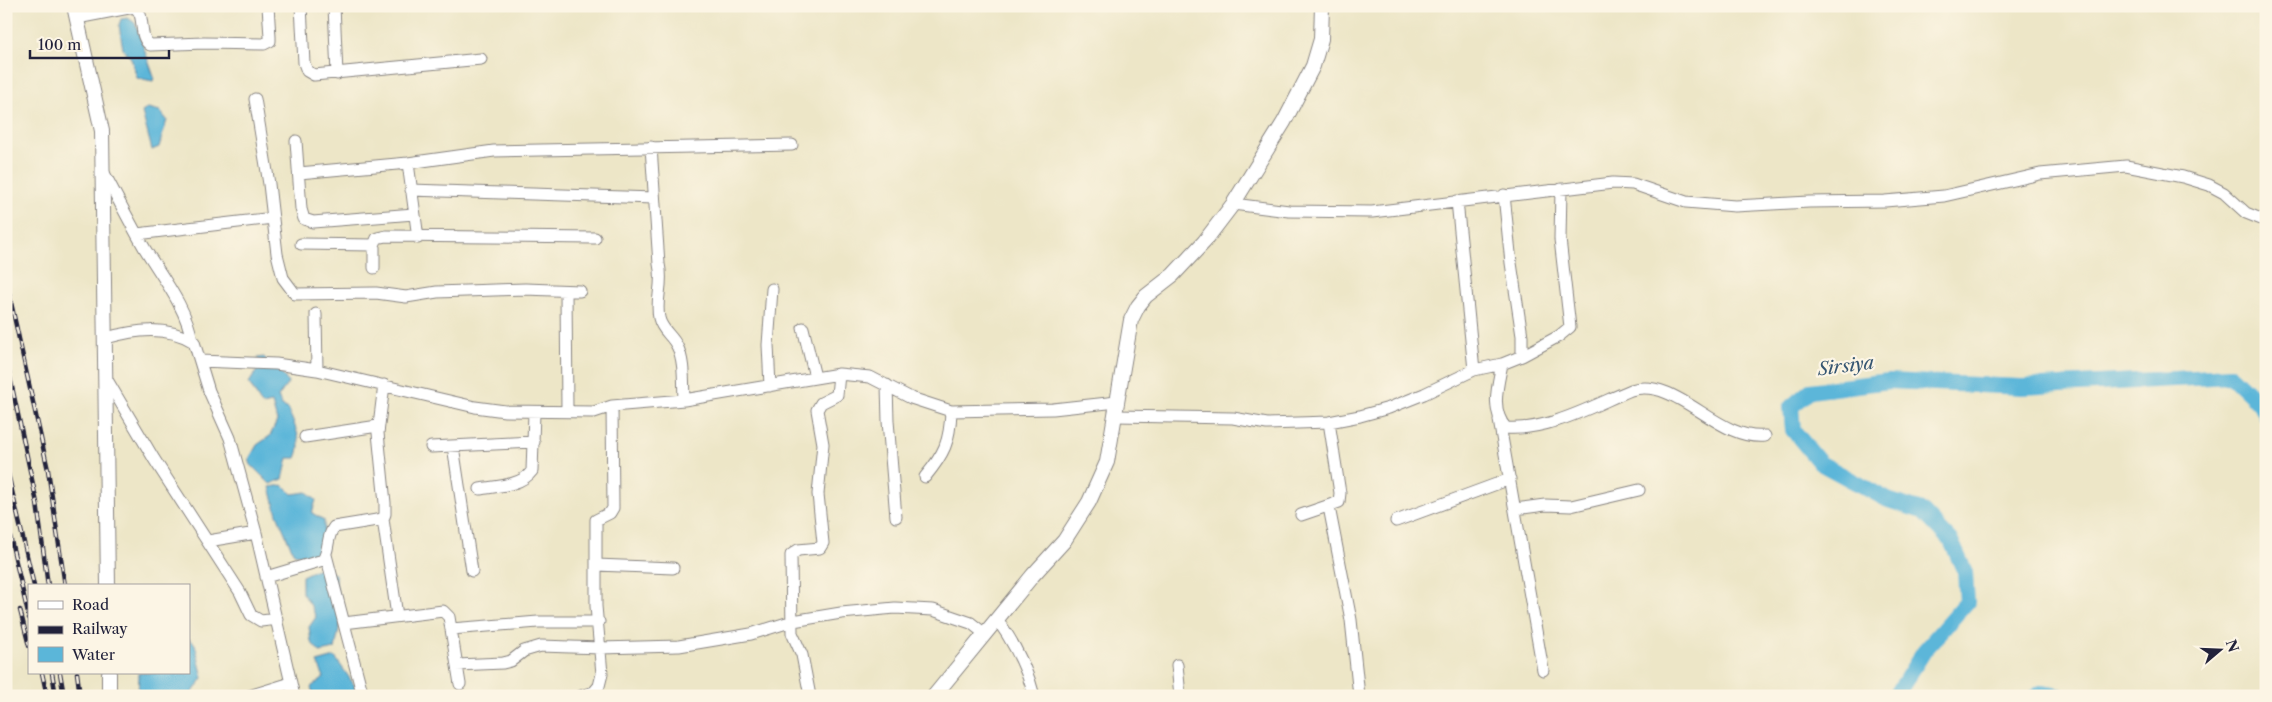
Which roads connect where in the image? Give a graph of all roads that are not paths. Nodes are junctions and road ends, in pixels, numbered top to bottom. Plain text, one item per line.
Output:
1 (268, 6) edge
2 (301, 6) edge
3 (334, 6) edge
4 (1322, 6) edge
5 (133, 7) edge
6 (75, 12) edge
7 (480, 58) dead end
8 (337, 74) junction
9 (255, 99) dead end
10 (296, 141) dead end
11 (792, 145) dead end
12 (651, 147) junction
13 (408, 163) junction
14 (102, 170) junction
15 (299, 172) junction
16 (1561, 188) junction
17 (411, 190) junction
18 (1504, 195) junction
19 (654, 198) junction
20 (1457, 201) junction
21 (1233, 204) junction
22 (414, 214) junction
23 (273, 218) junction
24 (2266, 221) edge
25 (137, 234) junction
26 (418, 238) junction
27 (595, 238) dead end
28 (301, 244) dead end
29 (374, 245) junction
30 (374, 268) dead end
31 (772, 289) dead end
32 (566, 290) junction
33 (580, 291) dead end
34 (316, 314) dead end
35 (803, 328) dead end
36 (106, 338) junction
37 (192, 341) junction
38 (1522, 356) junction
39 (200, 361) junction
40 (1502, 364) junction
41 (317, 370) junction
42 (1474, 370) junction
43 (840, 374) junction
44 (815, 377) junction
45 (106, 378) junction
46 (887, 384) junction
47 (384, 386) junction
48 (770, 386) junction
49 (684, 400) junction
50 (1117, 402) junction
51 (612, 406) junction
52 (567, 411) junction
53 (534, 412) junction
54 (951, 412) junction
55 (1116, 416) junction
56 (1500, 420) junction
57 (1329, 422) junction
58 (378, 426) junction
59 (305, 436) dead end
60 (1765, 436) dead end
61 (534, 442) junction
62 (453, 446) junction
63 (431, 447) dead end
64 (925, 477) dead end
65 (1510, 479) junction
66 (480, 489) dead end
67 (1639, 490) dead end
68 (1329, 507) junction
69 (1515, 509) junction
70 (1301, 515) dead end
71 (896, 517) dead end
72 (383, 519) junction
73 (1396, 521) dead end
74 (256, 533) junction
75 (208, 541) junction
76 (326, 555) junction
77 (596, 565) junction
78 (673, 568) dead end
79 (472, 571) dead end
80 (266, 577) junction
81 (108, 584) edge
82 (397, 616) junction
83 (277, 619) junction
84 (997, 619) junction
85 (793, 621) junction
86 (599, 622) junction
87 (344, 623) junction
88 (451, 629) junction
89 (985, 634) junction
90 (600, 648) junction
91 (1178, 665) dead end
92 (457, 666) junction
93 (1543, 670) dead end
94 (109, 674) edge
95 (292, 683) junction
96 (460, 684) dead end
97 (109, 696) edge
98 (250, 696) edge
99 (294, 696) edge
100 (363, 696) edge
101 (581, 696) edge
102 (810, 696) edge
103 (934, 696) edge
104 (1034, 696) edge
105 (1180, 696) edge
106 (1359, 696) edge

1 - 5 street
2 - 8 street
3 - 8 street
4 - 21 street
5 - 6 street
6 - 14 street
7 - 8 street
9 - 23 street
10 - 15 street
11 - 12 street
12 - 13 street
12 - 19 street
13 - 15 street
13 - 17 street
14 - 25 street
14 - 36 street
15 - 22 street
16 - 18 street
16 - 24 street
16 - 38 street
17 - 19 street
17 - 22 street
18 - 20 street
18 - 38 street
19 - 49 street
20 - 21 street
20 - 42 street
21 - 50 street
22 - 26 street
23 - 25 street
23 - 32 street
25 - 37 street
26 - 27 street
26 - 29 street
28 - 29 street
29 - 30 street
31 - 48 street
32 - 33 street
32 - 52 street
34 - 41 street
35 - 44 street
36 - 37 street
36 - 45 street
37 - 39 street
38 - 40 street
39 - 41 street
39 - 74 street
40 - 42 street
40 - 56 street
41 - 47 street
42 - 57 street
43 - 44 street
43 - 46 street
43 - 85 street
44 - 48 street
45 - 75 street
45 - 81 street
46 - 54 street
46 - 71 street
47 - 53 street
47 - 58 street
48 - 49 street
49 - 51 street
50 - 54 street
50 - 55 street
51 - 52 street
51 - 77 street
52 - 53 street
53 - 61 street
54 - 64 street
55 - 57 street
55 - 84 street
56 - 60 street
56 - 65 street
57 - 68 street
58 - 59 street
58 - 72 street
61 - 62 street
61 - 66 street
62 - 63 street
62 - 79 street
65 - 69 street
65 - 73 street
67 - 69 street
68 - 70 street
68 - 106 street
69 - 93 street
72 - 76 street
72 - 82 street
74 - 75 street
74 - 80 street
75 - 83 street
76 - 80 street
76 - 87 street
77 - 78 street
77 - 86 street
80 - 83 street
82 - 87 street
82 - 88 street
83 - 95 street
84 - 89 street
84 - 104 street
85 - 89 street
85 - 90 street
85 - 102 street
86 - 88 street
86 - 90 street
87 - 100 street
88 - 92 street
89 - 103 street
90 - 92 street
90 - 101 street
91 - 105 street
92 - 96 street
94 - 97 street
95 - 98 street
95 - 99 street

